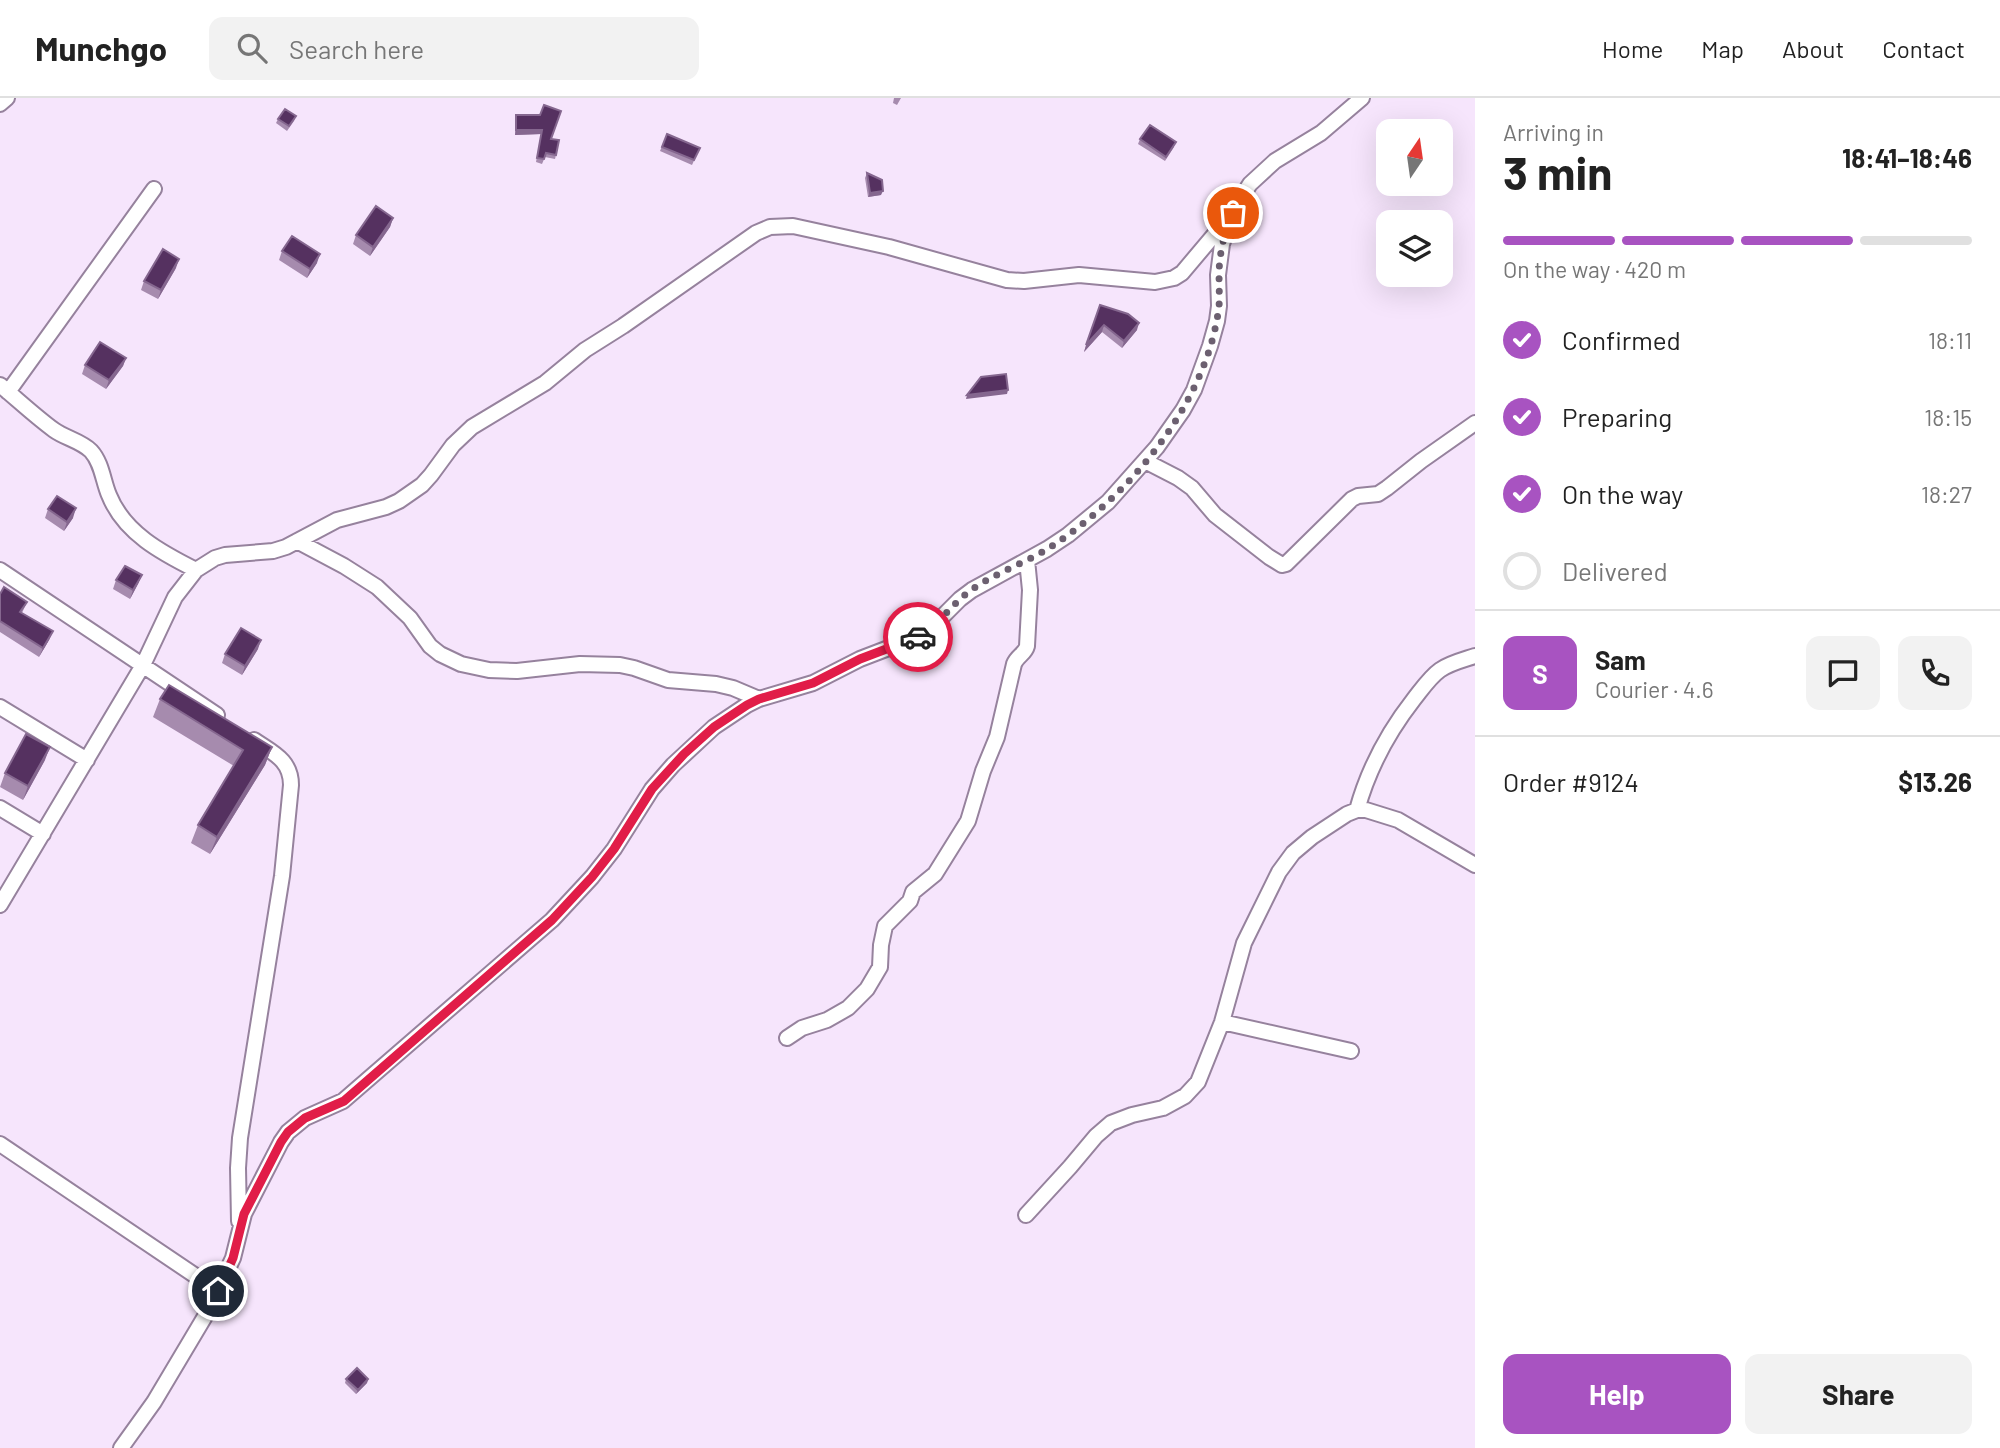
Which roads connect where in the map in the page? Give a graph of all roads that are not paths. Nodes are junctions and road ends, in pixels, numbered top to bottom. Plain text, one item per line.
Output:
1 (7, 98) edge
2 (1362, 98) edge
3 (0, 104) edge
4 (154, 189) dead end
5 (1233, 213) junction
6 (4, 388) edge
7 (1475, 423) edge
8 (1145, 461) junction
9 (298, 541) junction
10 (1027, 560) junction
11 (0, 570) edge
12 (196, 570) junction
13 (1475, 656) edge
14 (143, 665) junction
15 (759, 699) junction
16 (0, 707) edge
17 (87, 760) junction
18 (0, 808) edge
19 (1357, 810) junction
20 (43, 834) junction
21 (1475, 865) edge
22 (0, 905) edge
23 (1222, 1021) junction
24 (787, 1038) dead end
25 (1351, 1051) dead end
26 (0, 1144) edge
27 (1026, 1215) dead end
28 (240, 1227) junction
29 (218, 1291) junction
30 (121, 1448) edge

1 - 3 street
2 - 5 street
4 - 6 street
5 - 8 street
5 - 9 street
6 - 12 street
7 - 8 street
8 - 10 street
9 - 12 street
9 - 15 street
10 - 15 street
10 - 24 street
11 - 14 street
12 - 14 street
13 - 19 street
14 - 17 street
14 - 28 street
15 - 28 street
16 - 17 street
17 - 20 street
18 - 20 street
19 - 21 street
19 - 23 street
20 - 22 street
23 - 25 street
23 - 27 street
26 - 29 street
28 - 29 street
29 - 30 street

